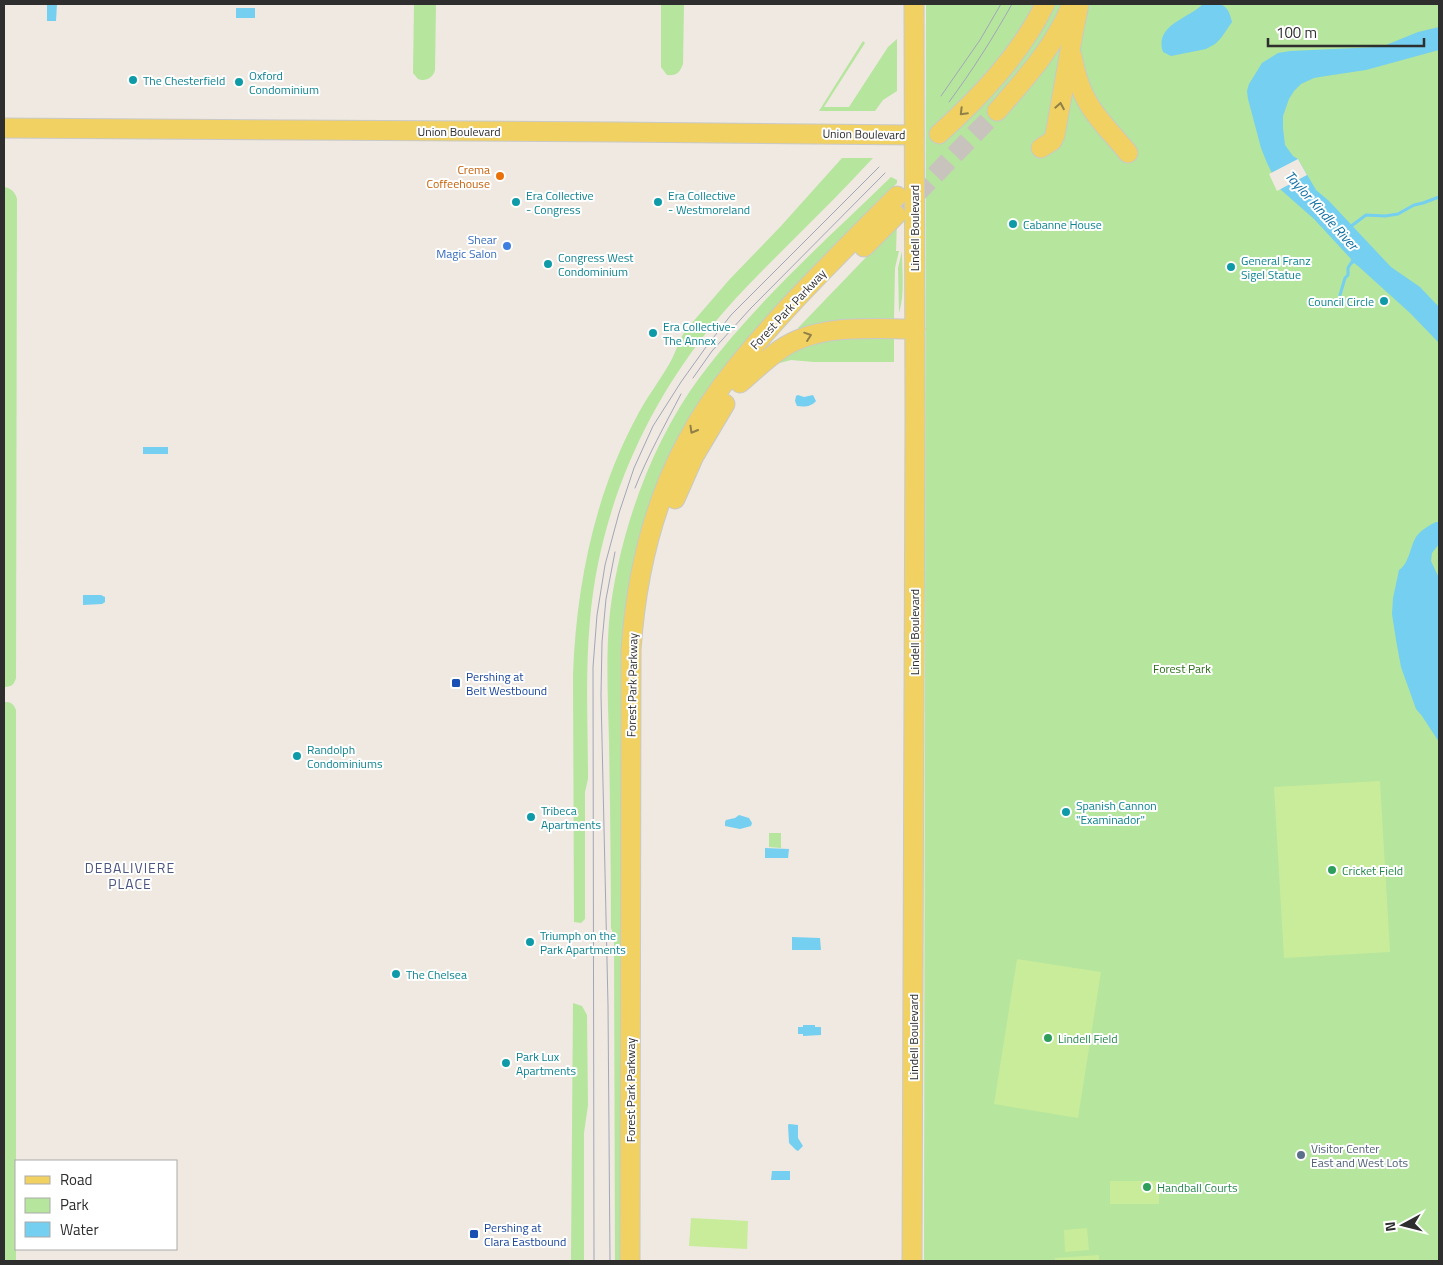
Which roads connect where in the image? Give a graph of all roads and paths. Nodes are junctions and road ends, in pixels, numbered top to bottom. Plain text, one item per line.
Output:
1 (914, 4) edge
2 (1045, 4) edge
3 (1059, 4) edge
4 (1072, 4) edge
5 (1080, 4) edge
6 (1070, 47) junction
7 (4, 128) edge
8 (939, 134) dead end
9 (914, 135) junction
10 (1042, 148) dead end
11 (1128, 153) dead end
12 (897, 196) tunnel mouth
13 (896, 215) tunnel mouth
14 (915, 329) junction
15 (740, 383) junction
16 (630, 1261) edge
17 (643, 1261) edge
18 (912, 1261) edge

1 - 9 main road, Lindell Boulevard
2 -> 8 main road
3 - 4 main road
5 - 6 main road
10 -> 6 main road
6 - 11 main road
7 - 9 main road, Union Boulevard
9 - 14 main road, Lindell Boulevard
12 -> 16 main road, Forest Park Parkway
13 - 15 main road, Forest Park Parkway
15 -> 14 main road
14 - 18 main road, Lindell Boulevard
15 - 17 main road, Forest Park Parkway

